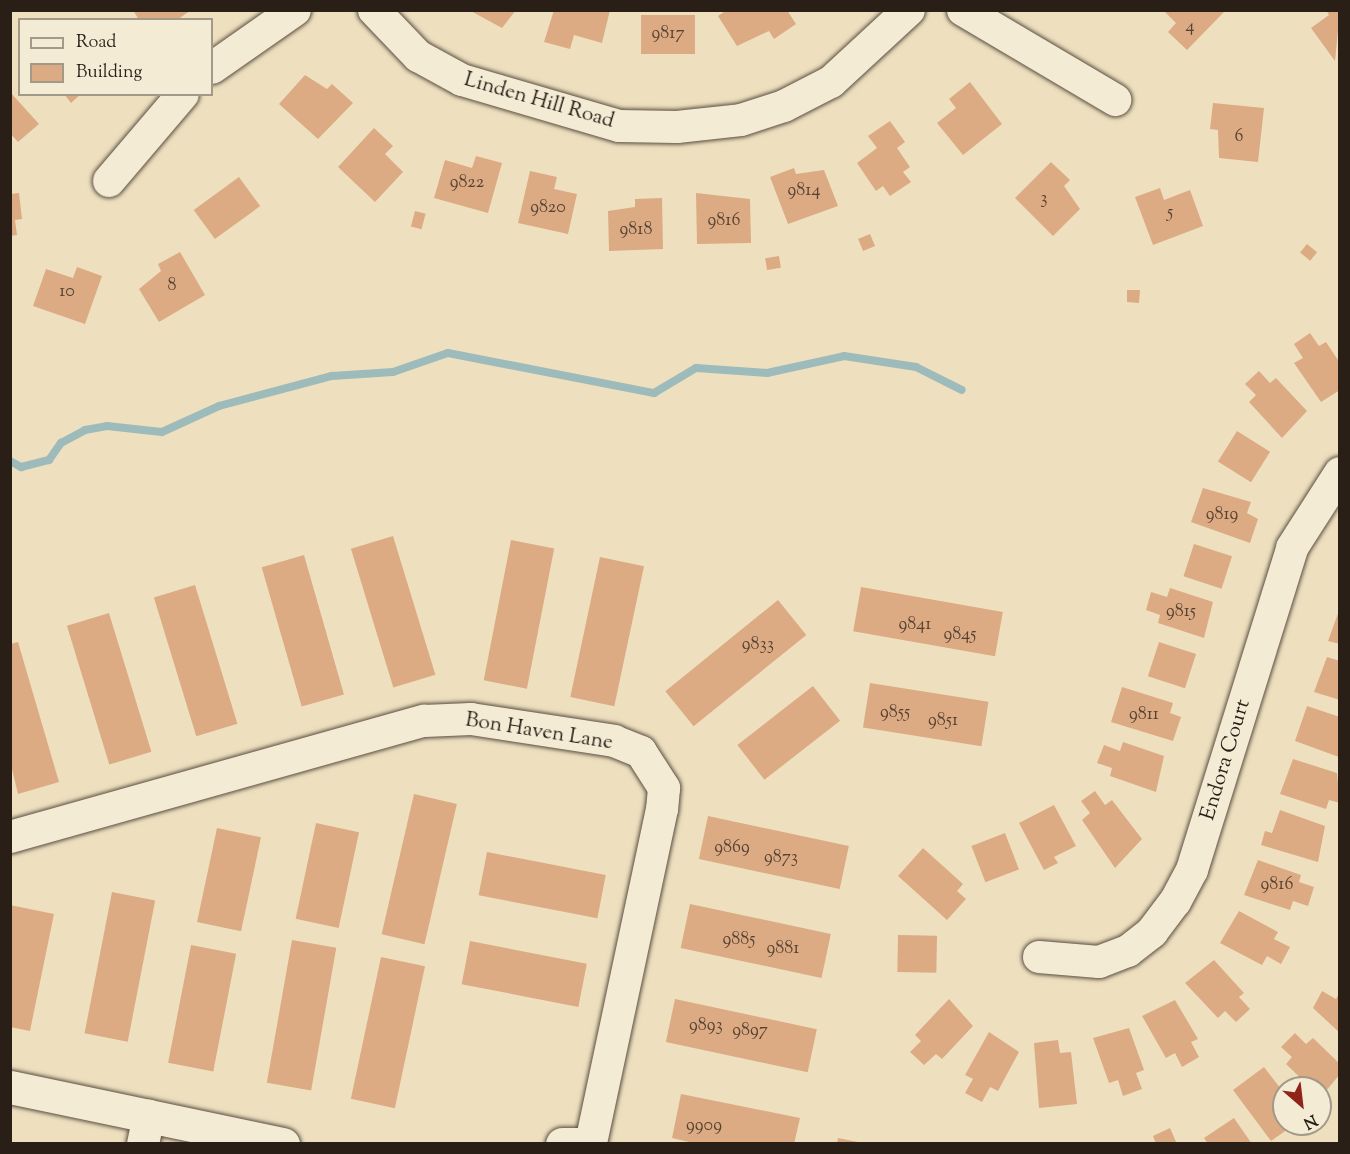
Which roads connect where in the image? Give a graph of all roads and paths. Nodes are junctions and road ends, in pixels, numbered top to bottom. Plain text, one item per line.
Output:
1 (294, 10) edge
2 (374, 10) edge
3 (909, 10) edge
4 (963, 10) edge
5 (213, 67) edge
6 (181, 96) edge
7 (1115, 100) dead end
8 (109, 181) dead end
9 (1340, 473) edge
10 (10, 837) edge
11 (1039, 957) dead end
12 (10, 1087) edge
13 (146, 1130) edge
14 (283, 1143) edge
15 (562, 1143) edge
16 (590, 1143) edge

1 - 5 street
2 - 3 street, Linden Hill Road
4 - 7 street
6 - 8 street
9 - 11 street, Endora Court
10 - 16 street, Bon Haven Lane
12 - 13 street
13 - 14 street
15 - 16 street

